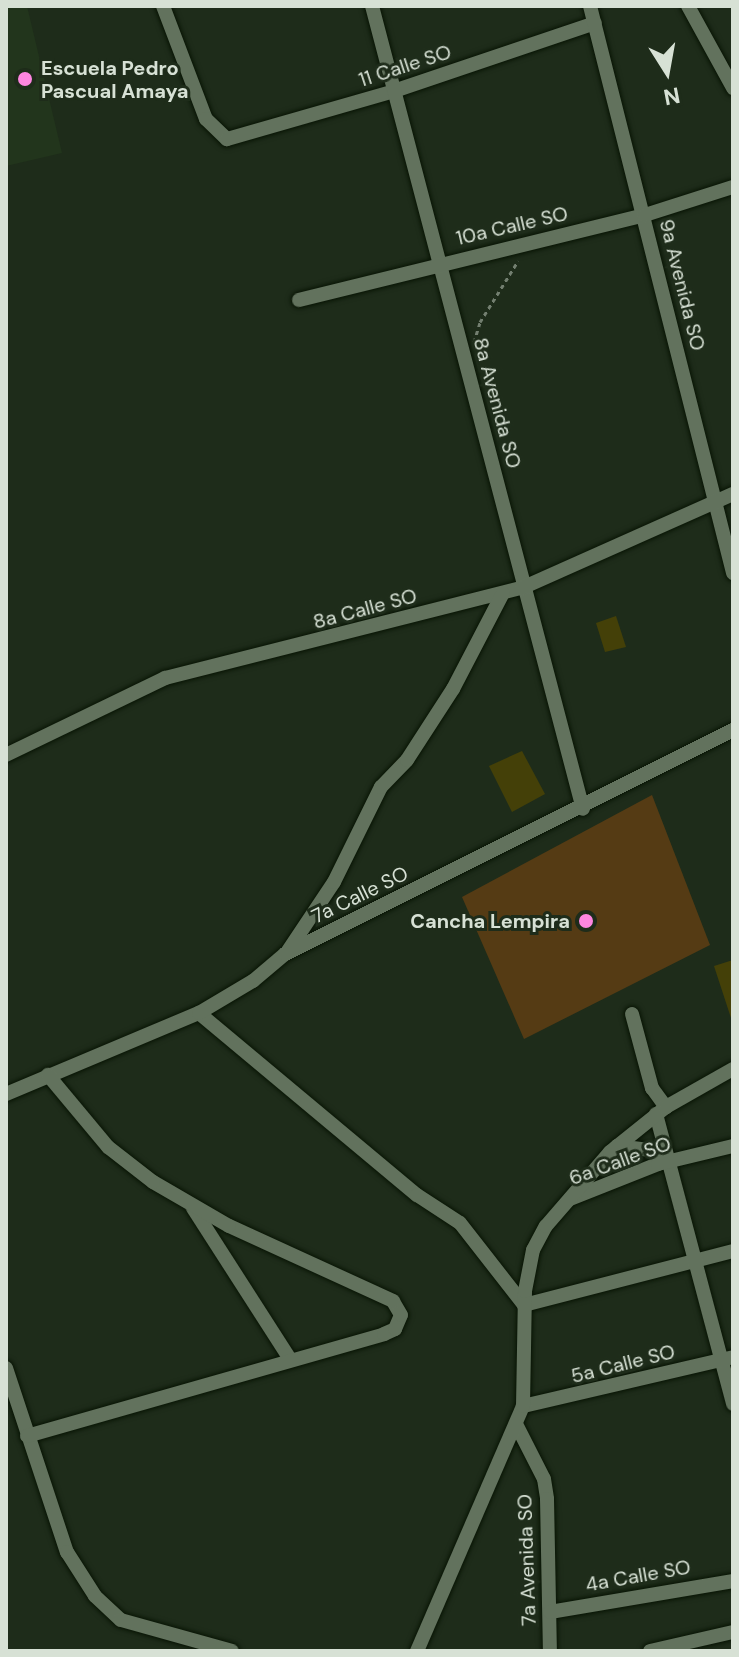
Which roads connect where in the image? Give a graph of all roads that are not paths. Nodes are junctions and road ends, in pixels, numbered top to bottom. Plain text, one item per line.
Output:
1 (163, 6) edge
2 (372, 6) edge
3 (590, 6) edge
4 (688, 6) edge
5 (595, 23) junction
6 (733, 88) edge
7 (394, 91) junction
8 (733, 187) edge
9 (645, 215) junction
10 (440, 264) junction
11 (299, 300) dead end
12 (733, 494) edge
13 (715, 503) junction
14 (733, 573) edge
15 (524, 587) junction
16 (503, 593) junction
17 (733, 730) edge
18 (6, 755) edge
19 (583, 809) junction
20 (285, 954) junction
21 (199, 1013) junction
22 (632, 1014) dead end
23 (733, 1069) edge
24 (48, 1075) junction
25 (6, 1094) edge
26 (661, 1111) junction
27 (617, 1146) junction
28 (733, 1146) edge
29 (669, 1162) junction
30 (566, 1201) junction
31 (190, 1203) junction
32 (733, 1251) edge
33 (698, 1260) junction
34 (524, 1305) junction
35 (728, 1358) edge
36 (290, 1359) junction
37 (6, 1368) edge
38 (733, 1404) edge
39 (523, 1406) junction
40 (517, 1426) junction
41 (27, 1436) junction
42 (733, 1581) edge
43 (550, 1612) junction
44 (733, 1632) edge
45 (232, 1651) edge
46 (417, 1651) edge
47 (550, 1651) edge
48 (650, 1651) edge

1 - 7 street, 11 Calle SO
2 - 7 street, 8a Avenida SO
3 - 5 street, 9a Avenida SO
4 - 6 street
5 - 7 street, 11 Calle SO
5 - 9 street, 9a Avenida SO
7 - 10 street, 8a Avenida SO
8 - 9 street, 10a Calle SO
9 - 10 street, 10a Calle SO
9 - 13 street, 9a Avenida SO
10 - 11 street, 10a Calle SO
10 - 15 street, 8a Avenida SO
12 - 13 street, 8a Calle SO
13 - 14 street, 9a Avenida SO
13 - 15 street, 8a Calle SO
15 - 16 street, 8a Calle SO
15 - 19 street, 8a Avenida SO
16 - 18 street, 8a Calle SO
16 - 20 street
17 - 19 street, 7a Calle SO
19 - 20 street, 7a Calle SO
20 - 21 street, 7a Calle SO
21 - 24 street, 7a Calle SO
21 - 34 street
22 - 26 street
23 - 26 street
24 - 25 street, 7a Calle SO
24 - 31 street
26 - 27 street
26 - 29 street
27 - 29 street
27 - 30 street
28 - 29 street, 6a Calle SO
29 - 30 street, 6a Calle SO
29 - 33 street
30 - 34 street
31 - 36 street
31 - 36 street
32 - 33 street
33 - 34 street
33 - 35 street
34 - 39 street
35 - 38 street
35 - 39 street, 5a Calle SO
36 - 41 street
37 - 41 street
39 - 40 street
40 - 43 street, 7a Avenida SO
40 - 46 street
41 - 45 street
42 - 43 street, 4a Calle SO
43 - 47 street, 7a Avenida SO
44 - 48 street

